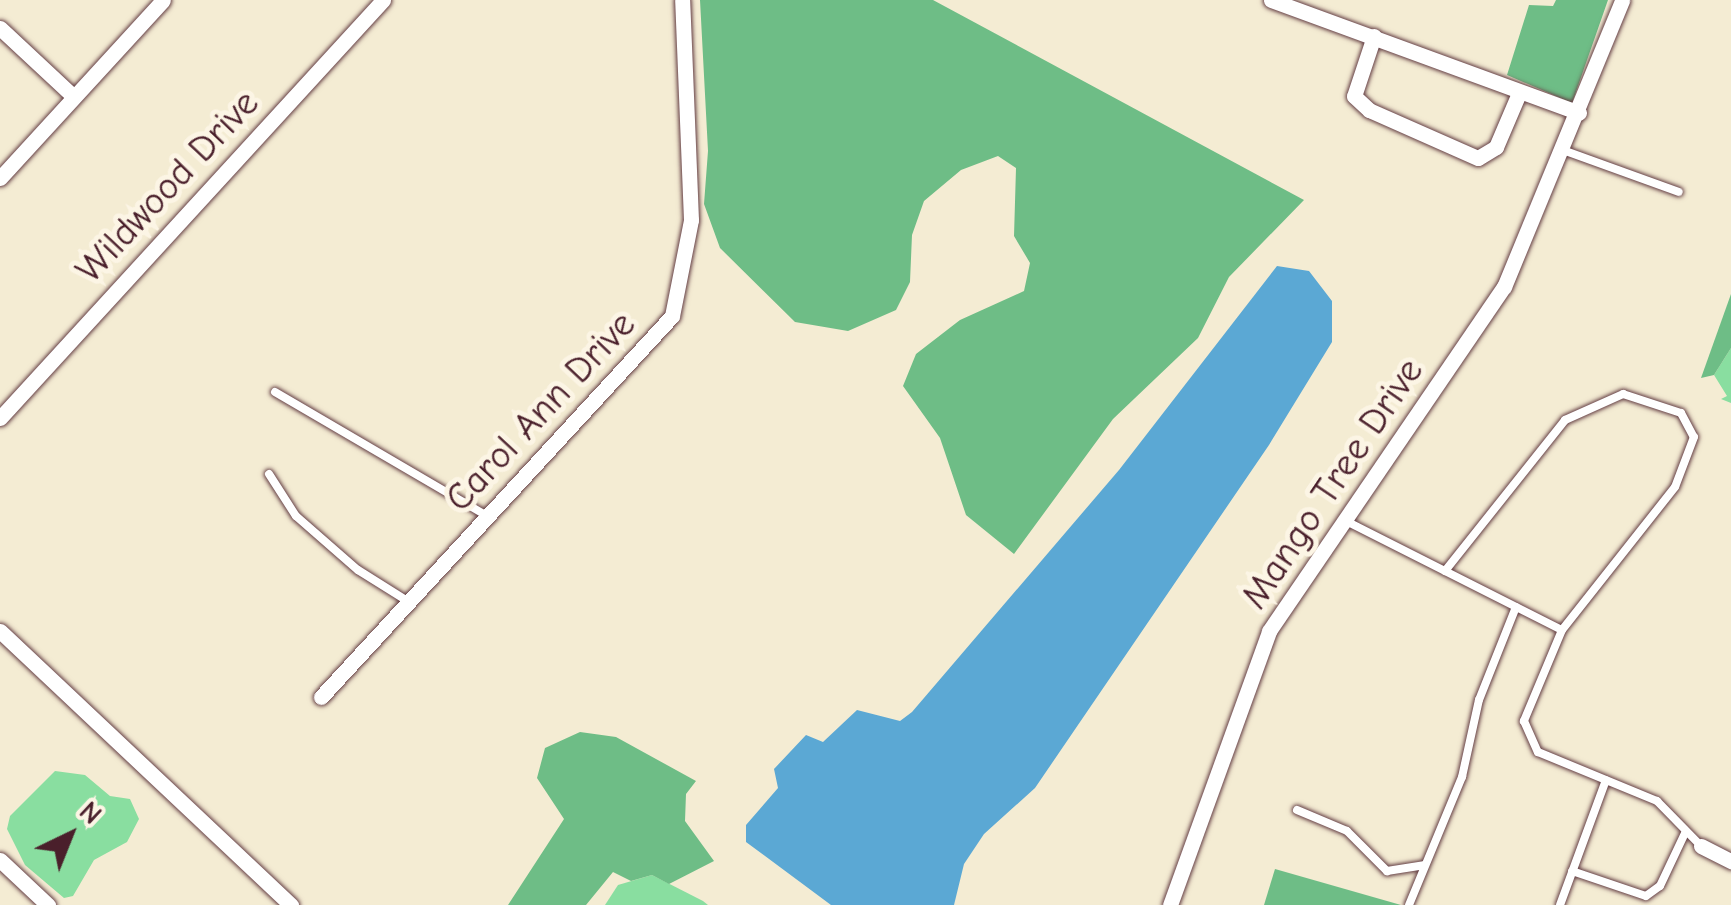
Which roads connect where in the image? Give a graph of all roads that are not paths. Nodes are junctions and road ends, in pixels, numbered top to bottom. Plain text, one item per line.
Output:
1 (163, 0) edge
2 (384, 0) edge
3 (682, 0) edge
4 (1271, 0) edge
5 (1622, 0) edge
6 (0, 28) edge
7 (1374, 36) junction
8 (1519, 93) junction
9 (74, 97) junction
10 (1579, 113) junction
11 (1563, 150) junction
12 (0, 178) edge
13 (1679, 192) dead end
14 (275, 392) dead end
15 (0, 418) edge
16 (269, 474) dead end
17 (489, 517) junction
18 (1344, 520) junction
19 (1444, 571) junction
20 (409, 602) junction
21 (1516, 607) junction
22 (1562, 630) junction
23 (0, 631) edge
24 (321, 696) dead end
25 (1606, 780) junction
26 (1297, 810) dead end
27 (1685, 834) junction
28 (1701, 846) joint
29 (0, 860) edge
30 (1731, 861) edge
31 (1426, 864) junction
32 (1572, 871) junction
33 (48, 905) edge
34 (291, 905) edge
35 (1170, 905) edge
36 (1408, 905) edge
37 (1560, 905) edge

1 - 9 street
2 - 15 street, Wildwood Drive
3 - 17 street, Carol Ann Drive
4 - 7 street
5 - 10 street, Mango Tree Drive
6 - 9 street
7 - 8 street
7 - 8 street
8 - 10 street
9 - 12 street
10 - 11 street, Mango Tree Drive
11 - 13 lane
11 - 18 street, Mango Tree Drive
14 - 17 lane
16 - 20 lane
17 - 20 street, Carol Ann Drive
18 - 19 lane
18 - 35 street, Mango Tree Drive
19 - 21 lane
19 - 22 lane
20 - 24 street, Carol Ann Drive
21 - 22 lane
21 - 31 lane
22 - 25 lane
23 - 34 street
25 - 27 lane
25 - 32 lane
26 - 31 lane
27 - 28 lane
27 - 32 lane
28 - 30 street
29 - 33 street
31 - 36 lane
32 - 37 lane

